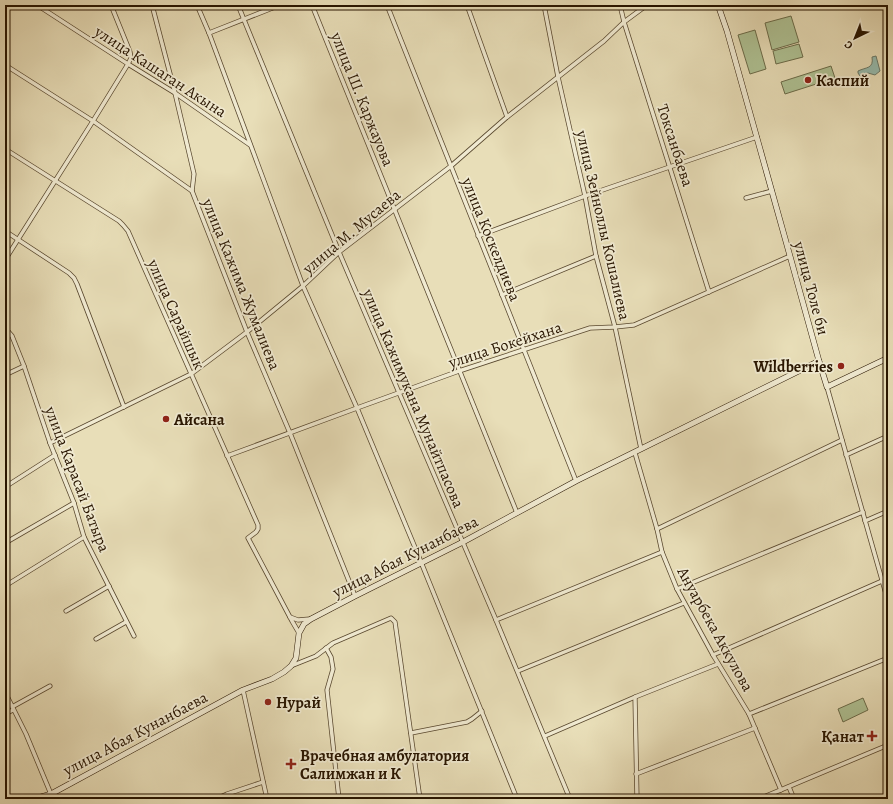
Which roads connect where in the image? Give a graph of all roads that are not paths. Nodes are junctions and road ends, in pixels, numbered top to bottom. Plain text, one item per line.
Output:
1 (37, 5) edge
2 (111, 5) edge
3 (152, 5) edge
4 (197, 5) edge
5 (238, 5) edge
6 (280, 5) edge
7 (312, 5) edge
8 (387, 5) edge
9 (467, 5) edge
10 (544, 5) edge
11 (620, 5) edge
12 (647, 5) edge
13 (718, 5) edge
14 (244, 19) junction
15 (624, 22) junction
16 (209, 32) junction
17 (128, 64) junction
18 (5, 65) edge
19 (558, 77) junction
20 (175, 93) junction
21 (507, 117) junction
22 (93, 122) junction
23 (757, 136) junction
24 (251, 146) junction
25 (5, 149) edge
26 (451, 166) junction
27 (670, 167) junction
28 (55, 181) junction
29 (192, 191) junction
30 (772, 191) junction
31 (585, 196) junction
32 (746, 198) dead end
33 (394, 209) junction
34 (5, 231) edge
35 (478, 236) junction
36 (18, 239) junction
37 (339, 252) junction
38 (596, 256) junction
39 (790, 256) junction
40 (5, 260) edge
41 (303, 286) junction
42 (709, 292) junction
43 (502, 295) junction
44 (615, 327) junction
45 (5, 328) edge
46 (247, 332) junction
47 (524, 351) junction
48 (888, 358) edge
49 (818, 362) junction
50 (24, 366) junction
51 (459, 371) junction
52 (191, 374) junction
53 (5, 375) edge
54 (827, 387) junction
55 (400, 393) junction
56 (124, 408) junction
57 (357, 408) junction
58 (290, 433) junction
59 (888, 436) edge
60 (842, 440) junction
61 (50, 443) junction
62 (642, 450) junction
63 (635, 453) junction
64 (55, 455) junction
65 (846, 455) junction
66 (227, 456) junction
67 (576, 481) junction
68 (5, 488) edge
69 (74, 503) junction
70 (863, 512) junction
71 (888, 512) edge
72 (516, 513) junction
73 (865, 521) junction
74 (657, 529) junction
75 (84, 537) junction
76 (463, 542) junction
77 (5, 543) edge
78 (662, 552) junction
79 (421, 562) junction
80 (888, 580) edge
81 (882, 581) junction
82 (5, 586) edge
83 (109, 586) junction
84 (677, 589) junction
85 (355, 596) junction
86 (888, 601) edge
87 (684, 603) junction
88 (66, 611) dead end
89 (290, 617) junction
90 (311, 619) junction
91 (496, 620) junction
92 (126, 622) junction
93 (299, 633) junction
94 (134, 636) dead end
95 (96, 639) dead end
96 (326, 648) junction
97 (713, 655) junction
98 (888, 658) edge
99 (718, 664) junction
100 (292, 666) junction
101 (518, 671) junction
102 (50, 686) dead end
103 (243, 690) junction
104 (5, 692) edge
105 (635, 697) junction
106 (12, 709) junction
107 (482, 711) junction
108 (5, 714) edge
109 (749, 714) junction
110 (755, 728) junction
111 (410, 733) junction
112 (545, 736) junction
113 (888, 745) edge
114 (636, 774) junction
115 (263, 782) junction
116 (789, 787) junction
117 (781, 790) junction
118 (51, 794) junction
119 (34, 799) edge
120 (54, 799) edge
121 (216, 799) edge
122 (267, 799) edge
123 (339, 799) edge
124 (420, 799) edge
125 (517, 799) edge
126 (570, 799) edge
127 (637, 799) edge
128 (760, 799) edge
129 (794, 799) edge

1 - 17 street, улица Кашаган Акына
2 - 17 street
3 - 20 street
4 - 16 street
5 - 14 street, улица Кажимукана Мунайтпасова
6 - 14 street
7 - 33 street, улица Ш. Каржауова
8 - 26 street, улица Коскелдиева
9 - 21 street
10 - 19 street, улица Зейноллы Кошалиева
11 - 15 street, Токсанбаева
12 - 15 street, улица М. Мусаева
13 - 23 street, улица Толе би
14 - 16 street
14 - 37 street, улица Кажимукана Мунайтпасова
15 - 19 street, улица М. Мусаева
15 - 27 street, Токсанбаева
16 - 24 street
17 - 20 street, улица Кашаган Акына
17 - 22 street
18 - 22 street, улица Кажима Жумалиева
19 - 21 street, улица М. Мусаева
19 - 31 street, улица Зейноллы Кошалиева
20 - 24 street, улица Кашаган Акына
20 - 29 street
21 - 26 street, улица М. Мусаева
22 - 28 street
22 - 29 street, улица Кажима Жумалиева
23 - 27 street
23 - 30 street, улица Толе би
24 - 41 street
25 - 28 street, улица Сарайшык
26 - 33 street, улица М. Мусаева
26 - 35 street, улица Коскелдиева
27 - 31 street
27 - 42 street, Токсанбаева
28 - 36 street
28 - 52 street, улица Сарайшык
29 - 46 street, улица Кажима Жумалиева
30 - 32 street
30 - 39 street, улица Толе би
31 - 35 street
31 - 38 street, улица Зейноллы Кошалиева
33 - 37 street, улица М. Мусаева
33 - 51 street, улица Ш. Каржауова
34 - 36 street
35 - 43 street, улица Коскелдиева
36 - 40 street
36 - 56 street
37 - 41 street, улица М. Мусаева
37 - 55 street, улица Кажимукана Мунайтпасова
38 - 43 street
38 - 44 street, улица Зейноллы Кошалиева
39 - 42 street, улица Бокейхана
39 - 49 street, улица Толе би
41 - 46 street, улица М. Мусаева
41 - 57 street
42 - 44 street, улица Бокейхана
43 - 47 street, улица Коскелдиева
44 - 47 street, улица Бокейхана
44 - 62 street, улица Зейноллы Кошалиева
45 - 50 street, улица Карасай Батыра
46 - 52 street, улица М. Мусаева
46 - 58 street, улица Кажима Жумалиева
47 - 51 street, улица Бокейхана
47 - 67 street, улица Коскелдиева
48 - 54 street
49 - 54 street, улица Толе би
49 - 62 street, улица Абая Кунанбаева
50 - 53 street
50 - 61 street, улица Карасай Батыра
51 - 55 street, улица Бокейхана
51 - 72 street, улица Ш. Каржауова
52 - 56 street, улица М. Мусаева
52 - 66 street, улица Сарайшык
54 - 60 street, улица Толе би
55 - 57 street, улица Бокейхана
55 - 76 street, улица Кажимукана Мунайтпасова
56 - 61 street, улица М. Мусаева
57 - 58 street, улица Бокейхана
57 - 79 street
58 - 66 street, улица Бокейхана
58 - 85 street, улица Кажима Жумалиева
59 - 65 street
60 - 65 street, улица Толе би
60 - 74 street
61 - 64 street, улица Карасай Батыра
62 - 63 street, улица Абая Кунанбаева
63 - 67 street, улица Абая Кунанбаева
63 - 74 street, Ануарбека Аккулова
64 - 68 street
64 - 69 street, улица Карасай Батыра
65 - 70 street, улица Толе би
66 - 89 street, улица Сарайшык
67 - 72 street, улица Абая Кунанбаева
69 - 75 street, улица Карасай Батыра
69 - 77 street
70 - 73 street, улица Толе би
70 - 84 street
71 - 73 street
72 - 76 street, улица Абая Кунанбаева
73 - 81 street, улица Толе би
74 - 78 street, Ануарбека Аккулова
75 - 82 street
75 - 83 street, улица Карасай Батыра
76 - 79 street, улица Абая Кунанбаева
76 - 91 street, улица Кажимукана Мунайтпасова
78 - 84 street, Ануарбека Аккулова
78 - 91 street
79 - 85 street, улица Абая Кунанбаева
79 - 107 street
80 - 81 street
81 - 86 street, улица Толе би
81 - 97 street
83 - 88 street
83 - 92 street, улица Карасай Батыра
84 - 87 street, Ануарбека Аккулова
85 - 90 street, улица Абая Кунанбаева
87 - 97 street, Ануарбека Аккулова
87 - 101 street
89 - 90 street
89 - 93 street
90 - 93 street, улица Абая Кунанбаева
91 - 101 street, улица Кажимукана Мунайтпасова
92 - 94 street, улица Карасай Батыра
92 - 95 street
93 - 100 street
96 - 100 street
96 - 111 street
96 - 123 street
97 - 99 street, Ануарбека Аккулова
98 - 109 street
99 - 105 street
99 - 109 street, Ануарбека Аккулова
100 - 103 street, улица Абая Кунанбаева
101 - 112 street, улица Кажимукана Мунайтпасова
102 - 106 street
103 - 115 street
103 - 118 street, улица Абая Кунанбаева
104 - 106 street
105 - 112 street
105 - 114 street
106 - 108 street
106 - 118 street
107 - 111 street
107 - 125 street
109 - 110 street, Ануарбека Аккулова
110 - 114 street
110 - 117 street, Ануарбека Аккулова
111 - 124 street
112 - 126 street, улица Кажимукана Мунайтпасова
113 - 116 street
114 - 127 street
115 - 121 street
115 - 122 street
116 - 117 street
116 - 129 street
117 - 128 street
118 - 119 street, улица Абая Кунанбаева
118 - 120 street

